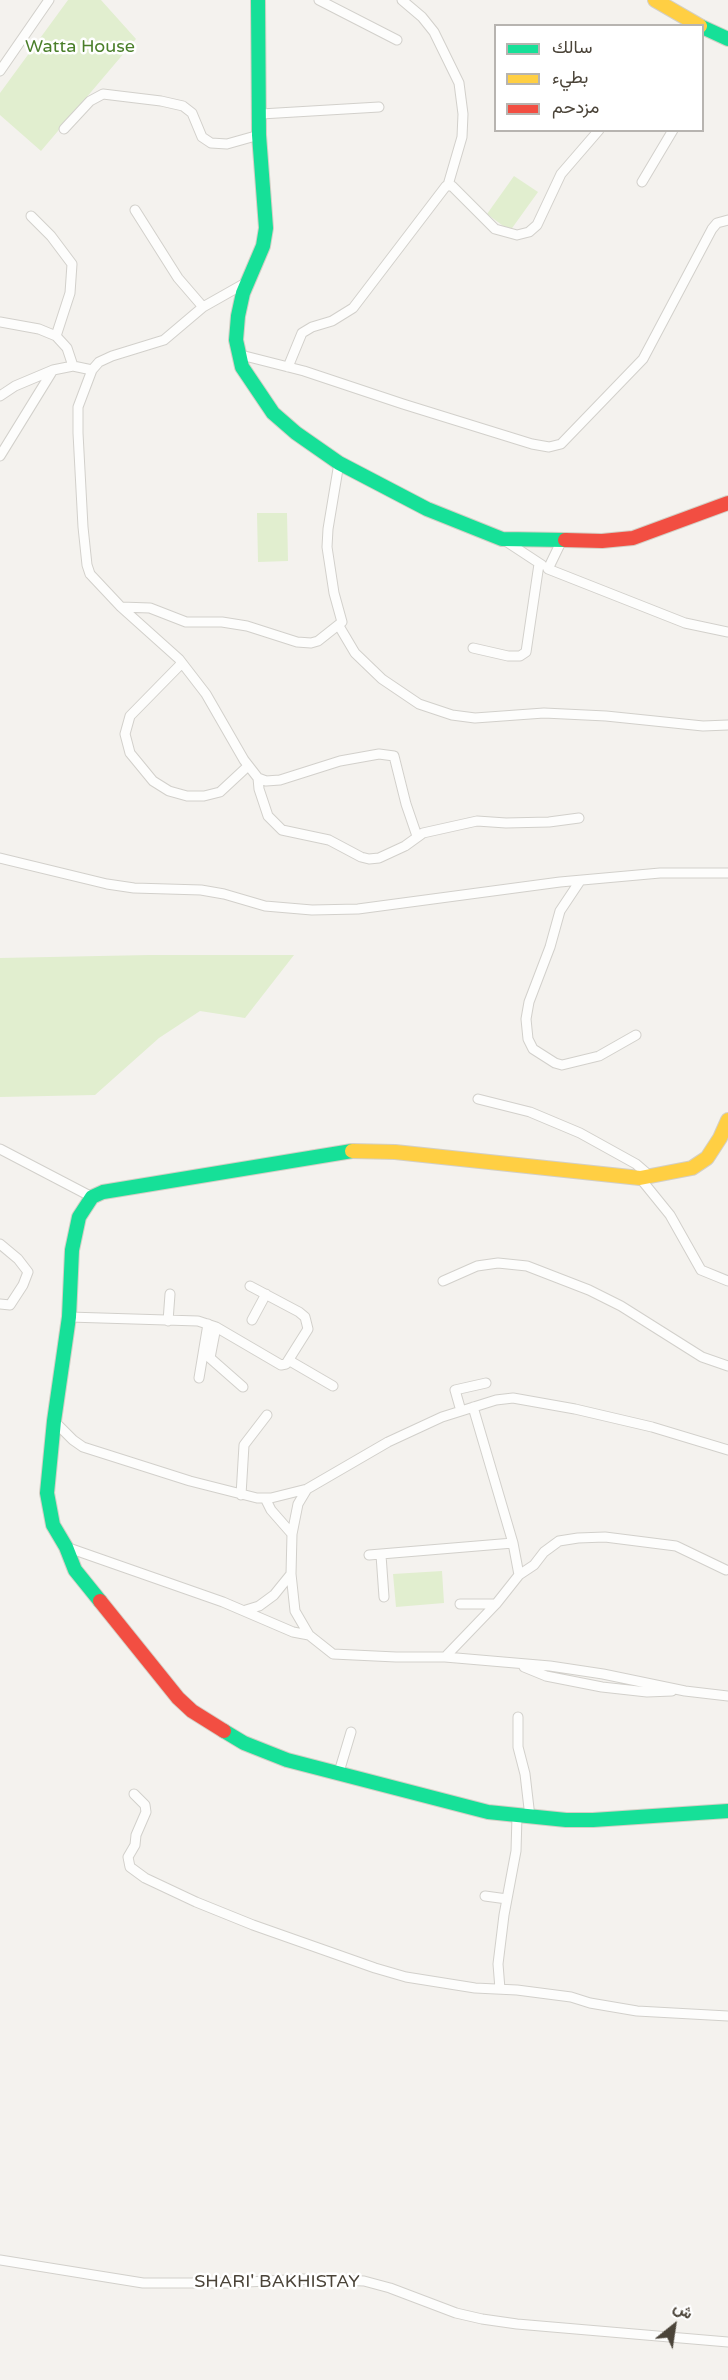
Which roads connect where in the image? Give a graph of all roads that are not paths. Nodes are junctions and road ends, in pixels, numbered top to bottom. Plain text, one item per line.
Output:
1 (49, 0) edge
2 (258, 0) edge
3 (319, 0) edge
4 (402, 0) edge
5 (655, 0) edge
6 (693, 24) edge
7 (704, 30) edge
8 (728, 39) edge
9 (397, 40) dead end
10 (0, 71) edge
11 (379, 107) dead end
12 (261, 114) junction
13 (64, 129) dead end
14 (597, 132) edge
15 (672, 132) edge
16 (259, 135) junction
17 (642, 182) dead end
18 (448, 185) junction
19 (135, 210) dead end
20 (31, 216) dead end
21 (728, 220) edge
22 (249, 281) junction
23 (203, 307) junction
24 (0, 322) edge
25 (56, 336) junction
26 (237, 354) junction
27 (73, 366) junction
28 (288, 367) junction
29 (52, 370) junction
30 (92, 370) junction
31 (0, 396) edge
32 (0, 456) edge
33 (339, 464) junction
34 (728, 502) edge
35 (502, 539) junction
36 (562, 540) junction
37 (539, 564) junction
38 (548, 569) junction
39 (121, 607) junction
40 (339, 626) junction
41 (728, 632) edge
42 (473, 648) dead end
43 (182, 663) junction
44 (728, 724) edge
45 (248, 766) junction
46 (258, 778) junction
47 (579, 818) dead end
48 (417, 836) junction
49 (0, 858) edge
50 (728, 873) edge
51 (579, 881) junction
52 (636, 1035) dead end
53 (478, 1099) dead end
54 (728, 1120) edge
55 (0, 1149) edge
56 (645, 1177) junction
57 (92, 1197) junction
58 (0, 1244) edge
59 (443, 1281) dead end
60 (728, 1281) edge
61 (250, 1286) dead end
62 (171, 1294) dead end
63 (266, 1294) junction
64 (0, 1304) edge
65 (69, 1317) junction
66 (252, 1320) dead end
67 (168, 1322) junction
68 (212, 1325) junction
69 (290, 1361) junction
70 (728, 1366) edge
71 (199, 1378) dead end
72 (486, 1383) dead end
73 (333, 1386) dead end
74 (243, 1387) dead end
75 (473, 1407) junction
76 (461, 1411) junction
77 (267, 1415) dead end
78 (54, 1421) junction
79 (728, 1450) edge
80 (307, 1489) junction
81 (241, 1495) junction
82 (265, 1498) junction
83 (292, 1534) junction
84 (513, 1543) junction
85 (66, 1547) junction
86 (369, 1555) dead end
87 (381, 1555) junction
88 (726, 1570) dead end
89 (291, 1574) junction
90 (519, 1575) junction
91 (384, 1598) dead end
92 (460, 1604) dead end
93 (496, 1604) junction
94 (246, 1610) junction
95 (309, 1635) junction
96 (445, 1657) junction
97 (728, 1696) edge
98 (518, 1717) dead end
99 (351, 1732) dead end
100 (339, 1772) junction
101 (134, 1794) dead end
102 (728, 1811) edge
103 (523, 1817) junction
104 (485, 1896) dead end
105 (507, 1899) junction
106 (500, 1989) junction
107 (728, 2016) edge
108 (0, 2260) edge
109 (728, 2342) edge

1 - 10 street
2 - 12 street
3 - 9 street
4 - 18 street
5 - 6 street
7 - 8 street
11 - 12 street
12 - 16 street
13 - 16 street
14 - 18 street
15 - 17 street
16 - 22 street
18 - 28 street
19 - 23 street
20 - 25 street
21 - 28 street
22 - 23 street
22 - 26 street
23 - 30 street
24 - 25 street
25 - 27 street
26 - 28 street
26 - 33 street
27 - 29 street
27 - 30 street
29 - 31 street
29 - 32 street
30 - 39 street
33 - 35 street
33 - 40 street
34 - 36 street
35 - 36 street
35 - 37 street
36 - 38 street
37 - 38 street
37 - 42 street
38 - 41 street
39 - 40 street
39 - 43 street
40 - 44 street
43 - 45 street
43 - 45 street
45 - 46 street
46 - 48 street
46 - 48 street
47 - 48 street
49 - 51 street
50 - 51 street
51 - 52 street
53 - 56 street
54 - 56 street
55 - 57 street
56 - 57 street
56 - 60 street
57 - 65 street
58 - 64 street
59 - 70 street
61 - 63 street
62 - 67 street
63 - 66 street
63 - 69 street
65 - 67 street
65 - 78 street
67 - 68 street
68 - 69 street
68 - 71 street
68 - 74 street
69 - 73 street
72 - 76 street
75 - 76 street
75 - 79 street
75 - 84 street
76 - 80 street
77 - 81 street
78 - 81 street
78 - 85 street
80 - 82 street
80 - 83 street
81 - 82 street
82 - 83 street
83 - 89 street
84 - 87 street
84 - 90 street
85 - 94 street
85 - 100 street
86 - 87 street
87 - 91 street
88 - 90 street
89 - 94 street
89 - 95 street
90 - 93 street
92 - 93 street
93 - 96 street
94 - 95 street
95 - 96 street
96 - 97 street
98 - 103 street
99 - 100 street
100 - 103 street
101 - 106 street
102 - 103 street
103 - 105 street
104 - 105 street
105 - 106 street
106 - 107 street
108 - 109 street, SHARI' BAKHISTAY

